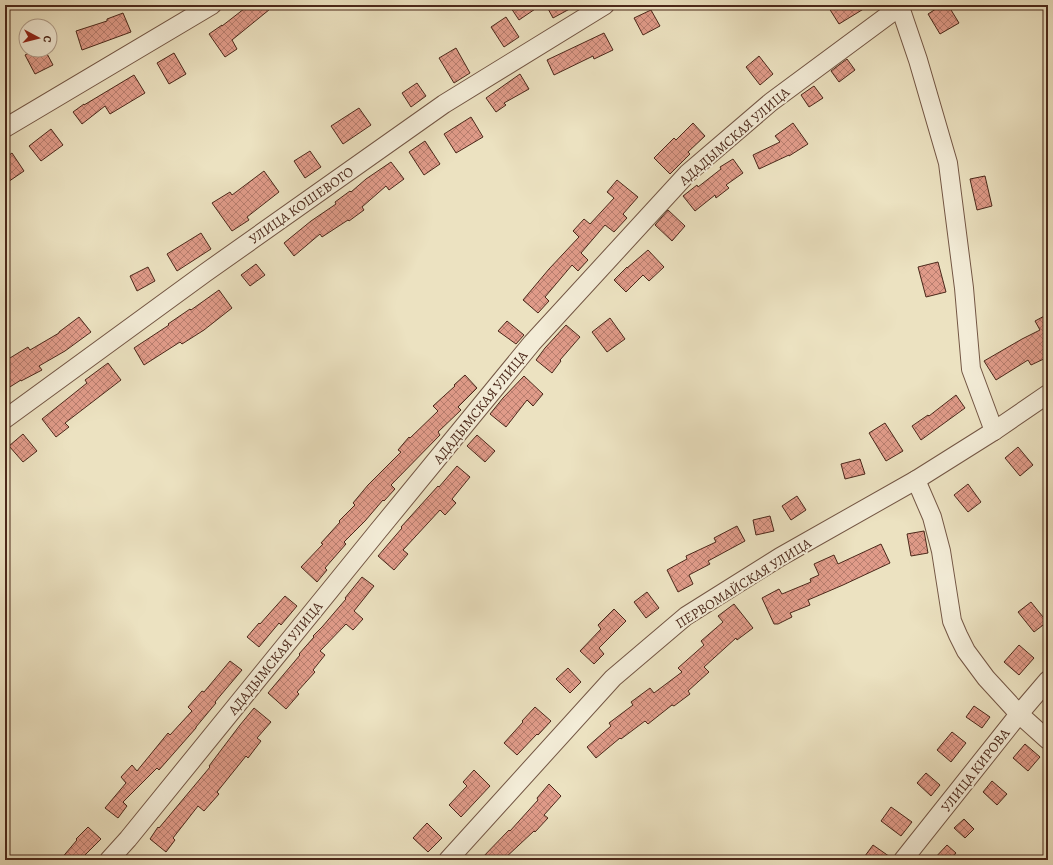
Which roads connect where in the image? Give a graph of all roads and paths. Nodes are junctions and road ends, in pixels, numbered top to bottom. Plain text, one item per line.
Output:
1 (212, 5) edge
2 (605, 5) edge
3 (901, 6) edge
4 (5, 128) edge
5 (1048, 394) edge
6 (5, 419) edge
7 (994, 431) junction
8 (916, 480) junction
9 (1048, 680) edge
10 (1019, 714) junction
11 (1048, 740) edge
12 (108, 860) edge
13 (448, 860) edge
14 (904, 860) edge

1 - 4 street
2 - 6 street, УЛИЦА КОШЕВОГО
3 - 7 street
3 - 12 street, АДАДЫМСКАЯ УЛИЦА
5 - 7 street, ПЕРВОМАЙСКАЯ УЛИЦА
7 - 8 street, ПЕРВОМАЙСКАЯ УЛИЦА
8 - 10 street
8 - 13 street, ПЕРВОМАЙСКАЯ УЛИЦА
9 - 10 street, УЛИЦА КИРОВА
10 - 11 street
10 - 14 street, УЛИЦА КИРОВА

